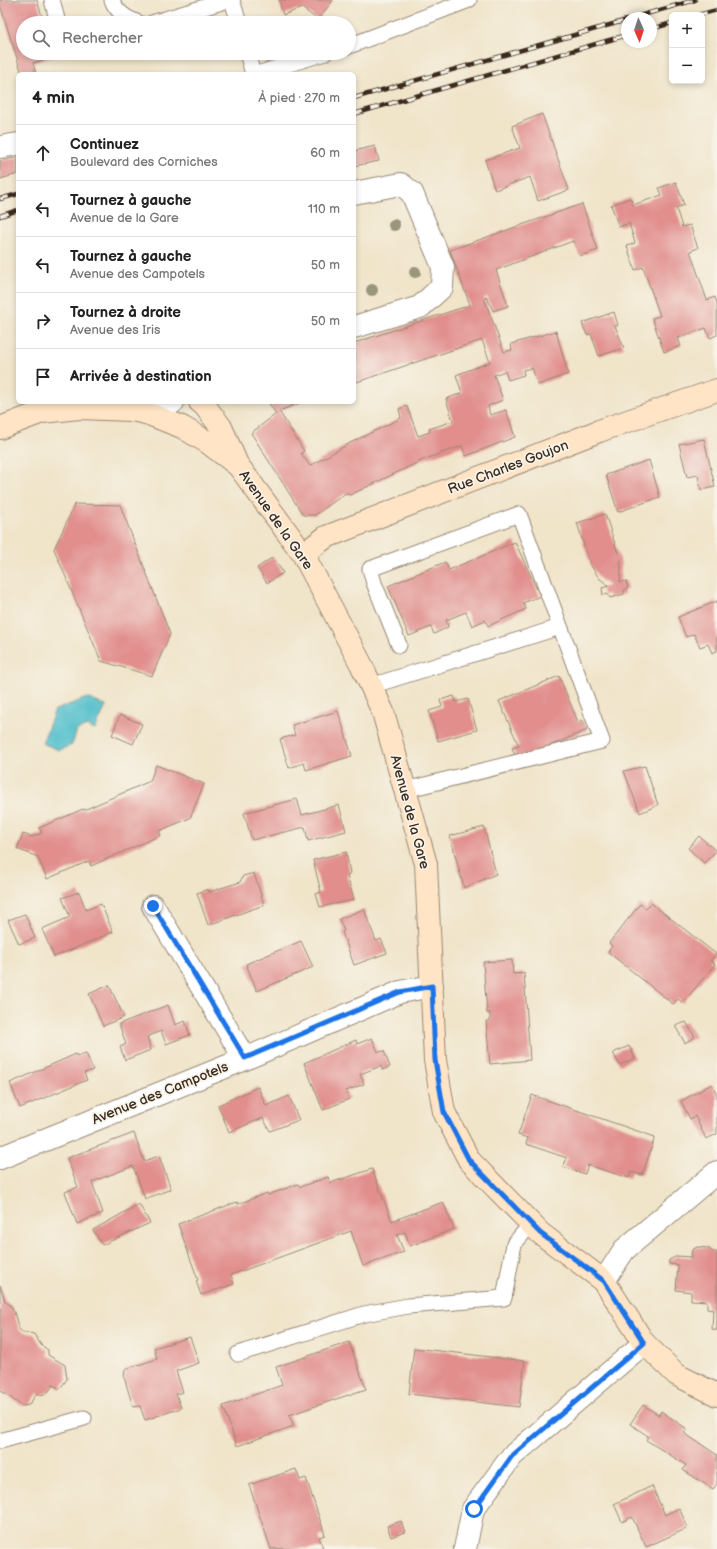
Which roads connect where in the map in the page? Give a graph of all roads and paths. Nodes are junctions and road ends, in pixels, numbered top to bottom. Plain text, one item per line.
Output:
1 (52, 0) edge
2 (112, 0) edge
3 (228, 0) edge
4 (232, 0) edge
5 (469, 0) edge
6 (56, 16) edge
7 (125, 16) edge
8 (175, 16) edge
9 (237, 16) edge
10 (356, 43) edge
11 (249, 60) edge
12 (302, 60) edge
13 (253, 72) edge
14 (263, 72) edge
15 (16, 144) edge
16 (0, 148) edge
17 (356, 193) edge
18 (356, 326) edge
19 (717, 390) edge
20 (203, 404) edge
21 (162, 406) edge
22 (49, 407) edge
23 (0, 428) edge
24 (237, 464) junction
25 (303, 554) junction
26 (560, 628) junction
27 (399, 645) dead end
28 (371, 686) junction
29 (405, 790) junction
30 (153, 906) dead end
31 (432, 986) junction
32 (245, 1058) junction
33 (0, 1158) edge
34 (717, 1172) edge
35 (531, 1224) junction
36 (604, 1281) junction
37 (644, 1343) junction
38 (238, 1354) dead end
39 (717, 1395) edge
40 (84, 1418) dead end
41 (0, 1441) edge
42 (465, 1549) edge

1 - 6 lane
2 - 7 lane
3 - 8 lane
4 - 9 lane
5 - 10 lane
11 - 13 lane
12 - 14 lane
15 - 16 street
17 - 18 street
19 - 25 street, Rue Charles Goujon
20 - 24 street, Avenue de la Gare
21 - 22 street, Avenue de la Gare
21 - 24 street, Avenue de la Gare
22 - 23 street, Avenue de la Gare
24 - 25 street, Avenue de la Gare
25 - 28 street, Avenue de la Gare
26 - 27 lane
26 - 28 lane
26 - 29 lane
28 - 29 street, Avenue de la Gare
29 - 31 street, Avenue de la Gare
30 - 32 street
31 - 32 street, Avenue des Campotels
31 - 35 street, Avenue de la Gare
32 - 33 street, Avenue des Campotels
34 - 36 street
35 - 36 street, Avenue de la Gare
35 - 38 lane
36 - 37 street, Avenue de la Gare
37 - 39 street, Avenue de la Gare
37 - 42 street
40 - 41 lane

